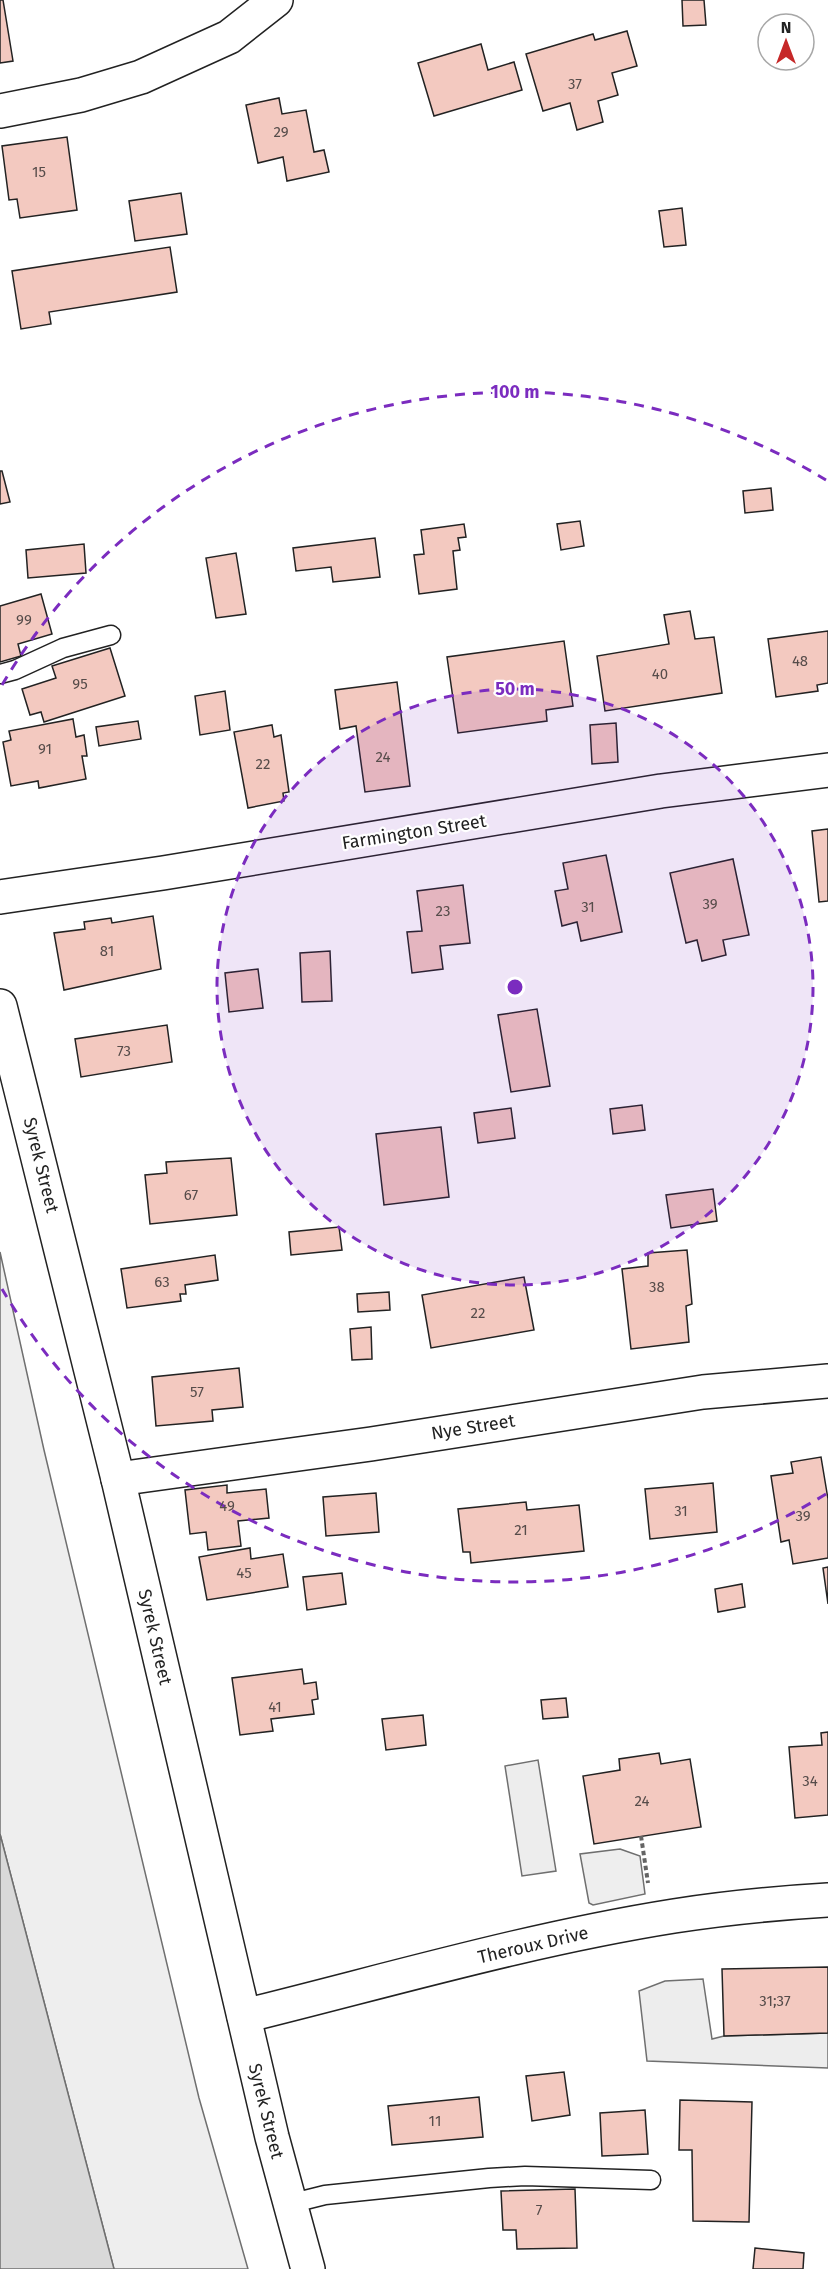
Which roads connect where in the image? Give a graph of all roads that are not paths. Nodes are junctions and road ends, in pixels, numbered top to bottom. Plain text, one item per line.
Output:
1 (276, 0) edge
2 (0, 111) edge
3 (111, 635) dead end
4 (0, 674) edge
5 (828, 770) edge
6 (0, 897) edge
7 (0, 1006) edge
8 (828, 1380) edge
9 (118, 1479) junction
10 (828, 1900) edge
11 (244, 2016) junction
12 (651, 2180) dead end
13 (289, 2204) junction
14 (308, 2269) edge

1 - 2 street
3 - 4 lane
5 - 6 street, Farmington Street
7 - 9 street, Syrek Street
8 - 9 street, Nye Street
9 - 11 street, Syrek Street
10 - 11 street, Theroux Drive
11 - 13 street, Syrek Street
12 - 13 lane
13 - 14 street, Syrek Street

